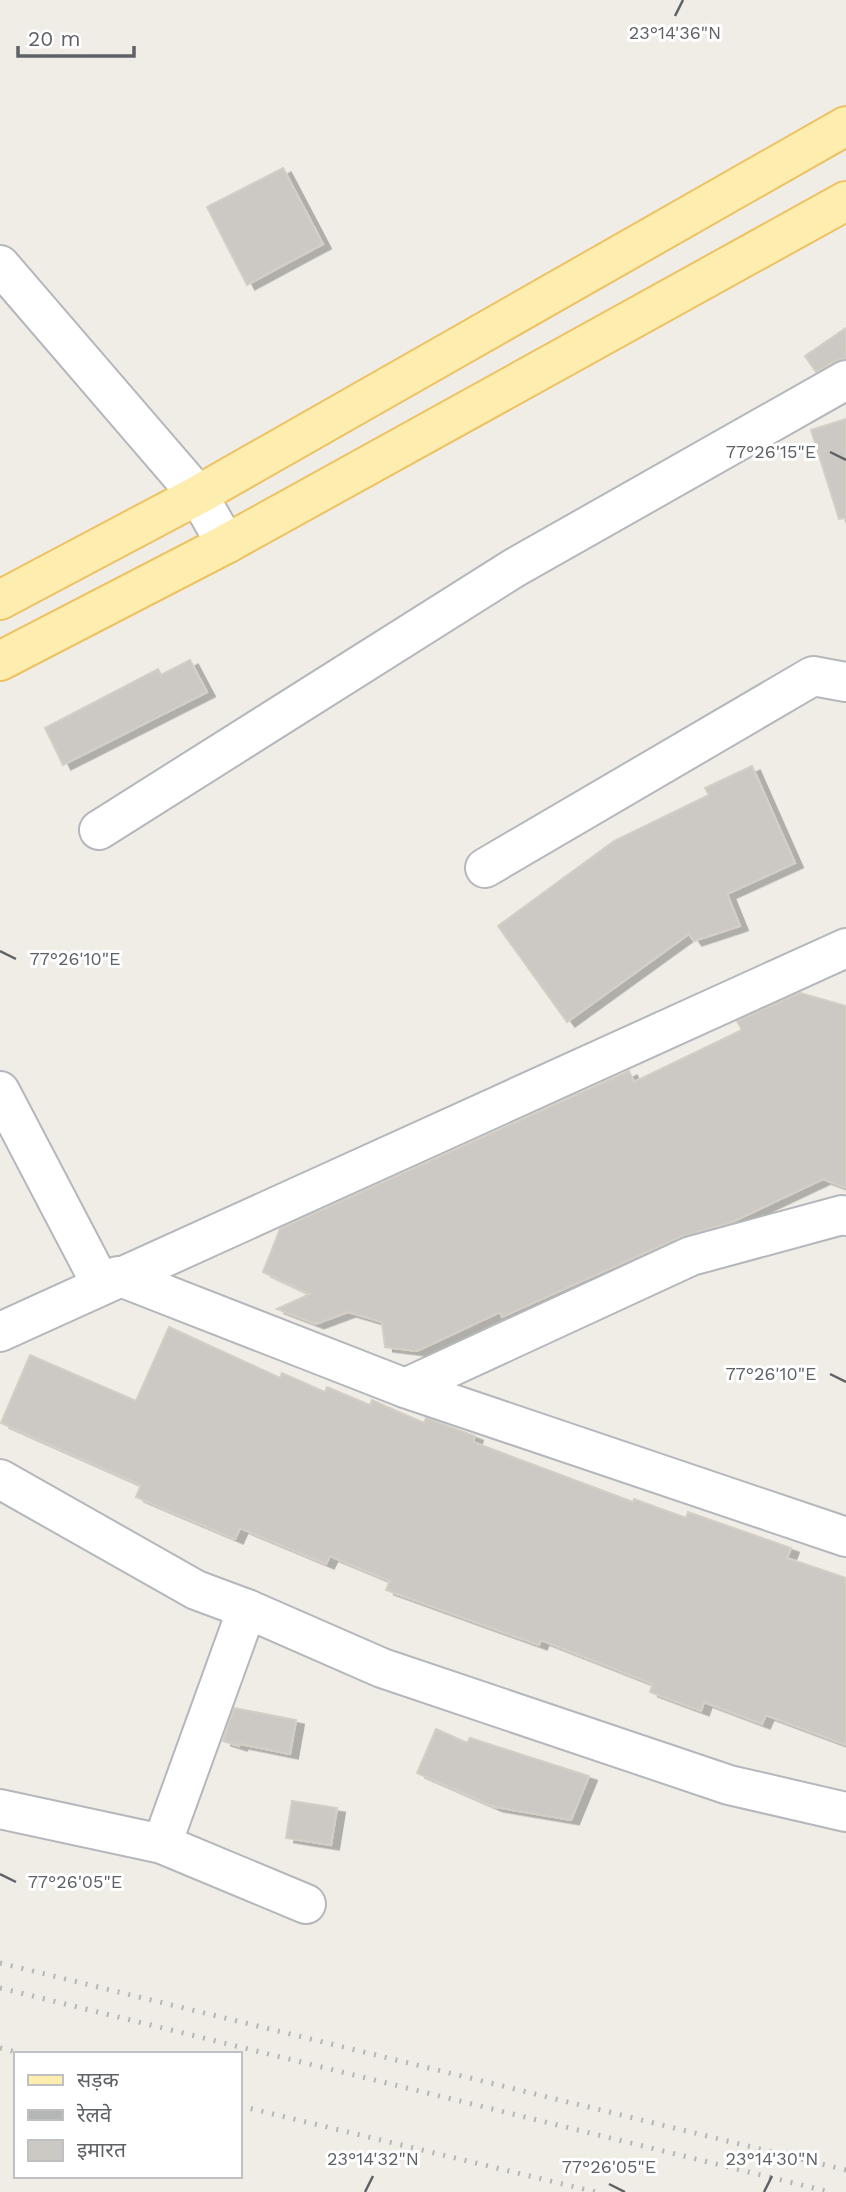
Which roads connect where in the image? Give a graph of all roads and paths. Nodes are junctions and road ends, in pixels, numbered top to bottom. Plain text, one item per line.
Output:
1 (846, 125) edge
2 (846, 201) edge
3 (0, 265) edge
4 (846, 380) edge
5 (198, 495) junction
6 (226, 544) junction
7 (0, 600) edge
8 (0, 661) edge
9 (846, 682) edge
10 (99, 830) dead end
11 (485, 868) dead end
12 (836, 961) edge
13 (0, 1091) edge
14 (846, 1216) edge
15 (110, 1280) junction
16 (0, 1332) edge
17 (405, 1388) junction
18 (0, 1479) edge
19 (846, 1537) edge
20 (247, 1609) junction
21 (0, 1809) edge
22 (846, 1812) edge
23 (162, 1843) junction
24 (306, 1904) dead end

1 - 5 main road
2 - 6 main road
3 - 5 street
4 - 10 street
5 - 6 street
5 - 7 main road
6 - 8 main road
9 - 11 street
12 - 15 street
13 - 15 street
14 - 17 street
15 - 16 street
15 - 17 street
17 - 19 street
18 - 20 street
20 - 22 street
20 - 23 street
21 - 23 street
23 - 24 street

